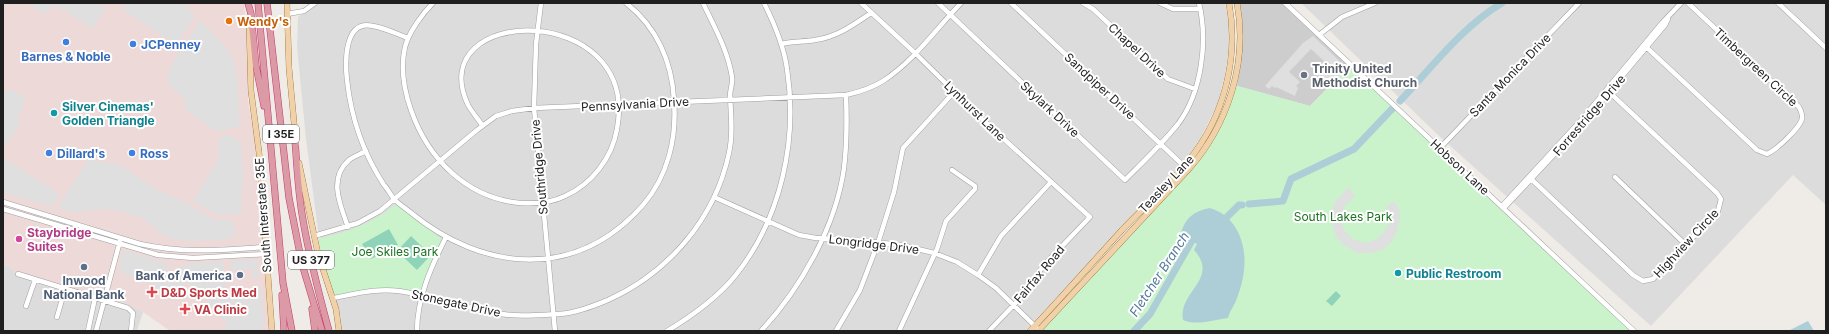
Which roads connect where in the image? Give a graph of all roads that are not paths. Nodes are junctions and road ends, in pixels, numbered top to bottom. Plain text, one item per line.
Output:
1 (247, 3) edge
2 (258, 3) edge
3 (266, 3) edge
4 (287, 3) edge
5 (316, 3) edge
6 (433, 3) edge
7 (541, 3) edge
8 (626, 3) edge
9 (703, 3) edge
10 (764, 3) edge
11 (861, 3) edge
12 (938, 3) edge
13 (961, 3) edge
14 (1011, 3) edge
15 (1083, 3) edge
16 (1160, 3) edge
17 (1199, 3) edge
18 (1229, 3) edge
19 (1236, 3) edge
20 (1286, 3) edge
21 (1375, 3) edge
22 (1579, 3) edge
23 (1681, 3) edge
24 (1688, 3) edge
25 (1778, 3) edge
26 (1200, 9) junction
27 (871, 13) junction
28 (287, 14) junction
29 (950, 15) junction
30 (538, 29) junction
31 (1319, 35) junction
32 (408, 38) junction
33 (781, 44) junction
34 (1645, 46) junction
35 (1826, 48) edge
36 (915, 53) junction
37 (1195, 89) junction
38 (1608, 91) junction
39 (954, 92) junction
40 (846, 95) junction
41 (790, 98) junction
42 (731, 100) junction
43 (675, 103) junction
44 (619, 106) junction
45 (534, 108) junction
46 (482, 125) junction
47 (295, 140) junction
48 (271, 143) junction
49 (1161, 144) junction
50 (1440, 148) junction
51 (366, 152) junction
52 (440, 161) junction
53 (1186, 168) junction
54 (952, 170) dead end
55 (1615, 177) dead end
56 (1530, 178) junction
57 (1051, 182) junction
58 (714, 197) junction
59 (395, 200) junction
60 (3, 202) edge
61 (542, 203) junction
62 (1503, 207) junction
63 (3, 209) edge
64 (40, 213) junction
65 (1090, 217) joint
66 (38, 220) junction
67 (768, 221) junction
68 (348, 227) junction
69 (117, 236) junction
70 (314, 236) junction
71 (446, 237) junction
72 (822, 238) junction
73 (113, 242) junction
74 (878, 243) junction
75 (120, 244) junction
76 (1686, 245) junction
77 (266, 247) junction
78 (174, 251) junction
79 (934, 253) junction
80 (266, 254) junction
81 (173, 257) junction
82 (547, 259) junction
83 (18, 274) dead end
84 (978, 275) junction
85 (35, 280) junction
86 (283, 283) junction
87 (66, 289) junction
88 (310, 295) junction
89 (422, 296) junction
90 (96, 298) junction
91 (333, 298) junction
92 (103, 301) junction
93 (1013, 305) junction
94 (26, 306) dead end
95 (553, 314) junction
96 (56, 317) dead end
97 (1035, 330) edge
98 (88, 331) edge
99 (96, 331) edge
100 (131, 331) edge
101 (272, 331) edge
102 (284, 331) edge
103 (292, 331) edge
104 (315, 331) edge
105 (322, 331) edge
106 (329, 331) edge
107 (339, 331) edge
108 (417, 331) edge
109 (554, 331) edge
110 (667, 331) edge
111 (761, 331) edge
112 (836, 331) edge
113 (898, 331) edge
114 (989, 331) edge
115 (1634, 331) edge

1 - 48 highway
1 - 77 main road, South Interstate 35E
2 - 48 highway, I 35E
3 - 88 highway, I 35E
4 - 28 main road, US 377
5 - 28 street
6 - 32 street
7 - 30 street, Southridge Drive
8 - 43 street
9 - 42 street, Stonegate Drive
10 - 33 street
11 - 27 street, Lynhurst Lane
12 - 29 street, Skylark Drive
13 - 29 street, Pennsylvania Drive
14 - 49 street, Sandpiper Drive
15 - 37 street, Chapel Drive
16 - 26 street
17 - 26 street
18 - 53 main road, Teasley Lane
19 - 53 main road, Teasley Lane
20 - 31 street, Hobson Lane
21 - 31 street
22 - 50 street, Santa Monica Drive
23 - 34 street, Forrestridge Drive
24 - 34 street, Timbergreen Circle
25 - 35 street
26 - 37 street
27 - 33 street
27 - 36 street, Lynhurst Lane
28 - 47 main road, US 377
29 - 36 street, Pennsylvania Drive
29 - 49 street, Skylark Drive
30 - 44 street
30 - 45 street, Southridge Drive
30 - 46 street
31 - 50 street, Hobson Lane
32 - 51 street
32 - 52 street
33 - 41 street
34 - 38 street, Forrestridge Drive
36 - 39 street, Lynhurst Lane
36 - 40 street, Pennsylvania Drive
37 - 49 street
38 - 56 street, Forrestridge Drive
38 - 76 street, Highview Circle
39 - 57 street, Lynhurst Lane
39 - 74 street
40 - 41 street, Pennsylvania Drive
40 - 72 street
41 - 42 street, Pennsylvania Drive
41 - 67 street
42 - 43 street, Pennsylvania Drive
42 - 58 street, Stonegate Drive
43 - 44 street, Pennsylvania Drive
43 - 82 street
44 - 45 street, Pennsylvania Drive
44 - 61 street
45 - 46 street, Pennsylvania Drive
45 - 61 street, Southridge Drive
46 - 52 street, Pennsylvania Drive
47 - 70 main road
47 - 106 highway, US 377
48 - 86 highway, I 35E
49 - 53 street, Sandpiper Drive
50 - 62 street, Hobson Lane
51 - 59 street
51 - 68 street
52 - 59 street, Pennsylvania Drive
52 - 61 street
53 - 97 main road, Teasley Lane
54 - 79 street
55 - 76 street
56 - 62 street, Forrestridge Drive
56 - 76 street, Highview Circle
57 - 65 street, Lynhurst Lane
57 - 84 street
58 - 67 street, Longridge Drive
58 - 95 street, Stonegate Drive
59 - 68 street, Pennsylvania Drive
59 - 71 street
60 - 64 street
61 - 82 street, Southridge Drive
62 - 115 street, Hobson Lane
63 - 66 street
64 - 66 street
64 - 69 street
65 - 93 street, Fairfax Road
66 - 73 street
67 - 72 street, Longridge Drive
67 - 110 street
68 - 70 street, Pennsylvania Drive
69 - 73 street
69 - 75 street
69 - 78 street
70 - 91 main road
71 - 82 street
71 - 89 street
72 - 74 street, Longridge Drive
72 - 111 street
73 - 75 street
74 - 79 street, Longridge Drive
74 - 112 street
75 - 81 street
75 - 92 street
77 - 78 street
77 - 80 main road, South Interstate 35E
78 - 81 street
79 - 84 street, Longridge Drive
79 - 113 street
80 - 81 street
80 - 101 main road, South Interstate 35E
82 - 95 street, Southridge Drive
83 - 85 street
84 - 93 street, Longridge Drive
85 - 87 street
85 - 94 street
86 - 102 highway
86 - 103 highway, I 35E
87 - 90 street
87 - 96 street
88 - 104 highway
88 - 105 highway, I 35E
89 - 91 street, Stonegate Drive
89 - 95 street, Stonegate Drive
89 - 108 street
90 - 92 street
90 - 98 street
91 - 107 main road
92 - 99 street
92 - 100 street
93 - 97 street, Longridge Drive
93 - 114 street, Fairfax Road
95 - 109 street, Southridge Drive

